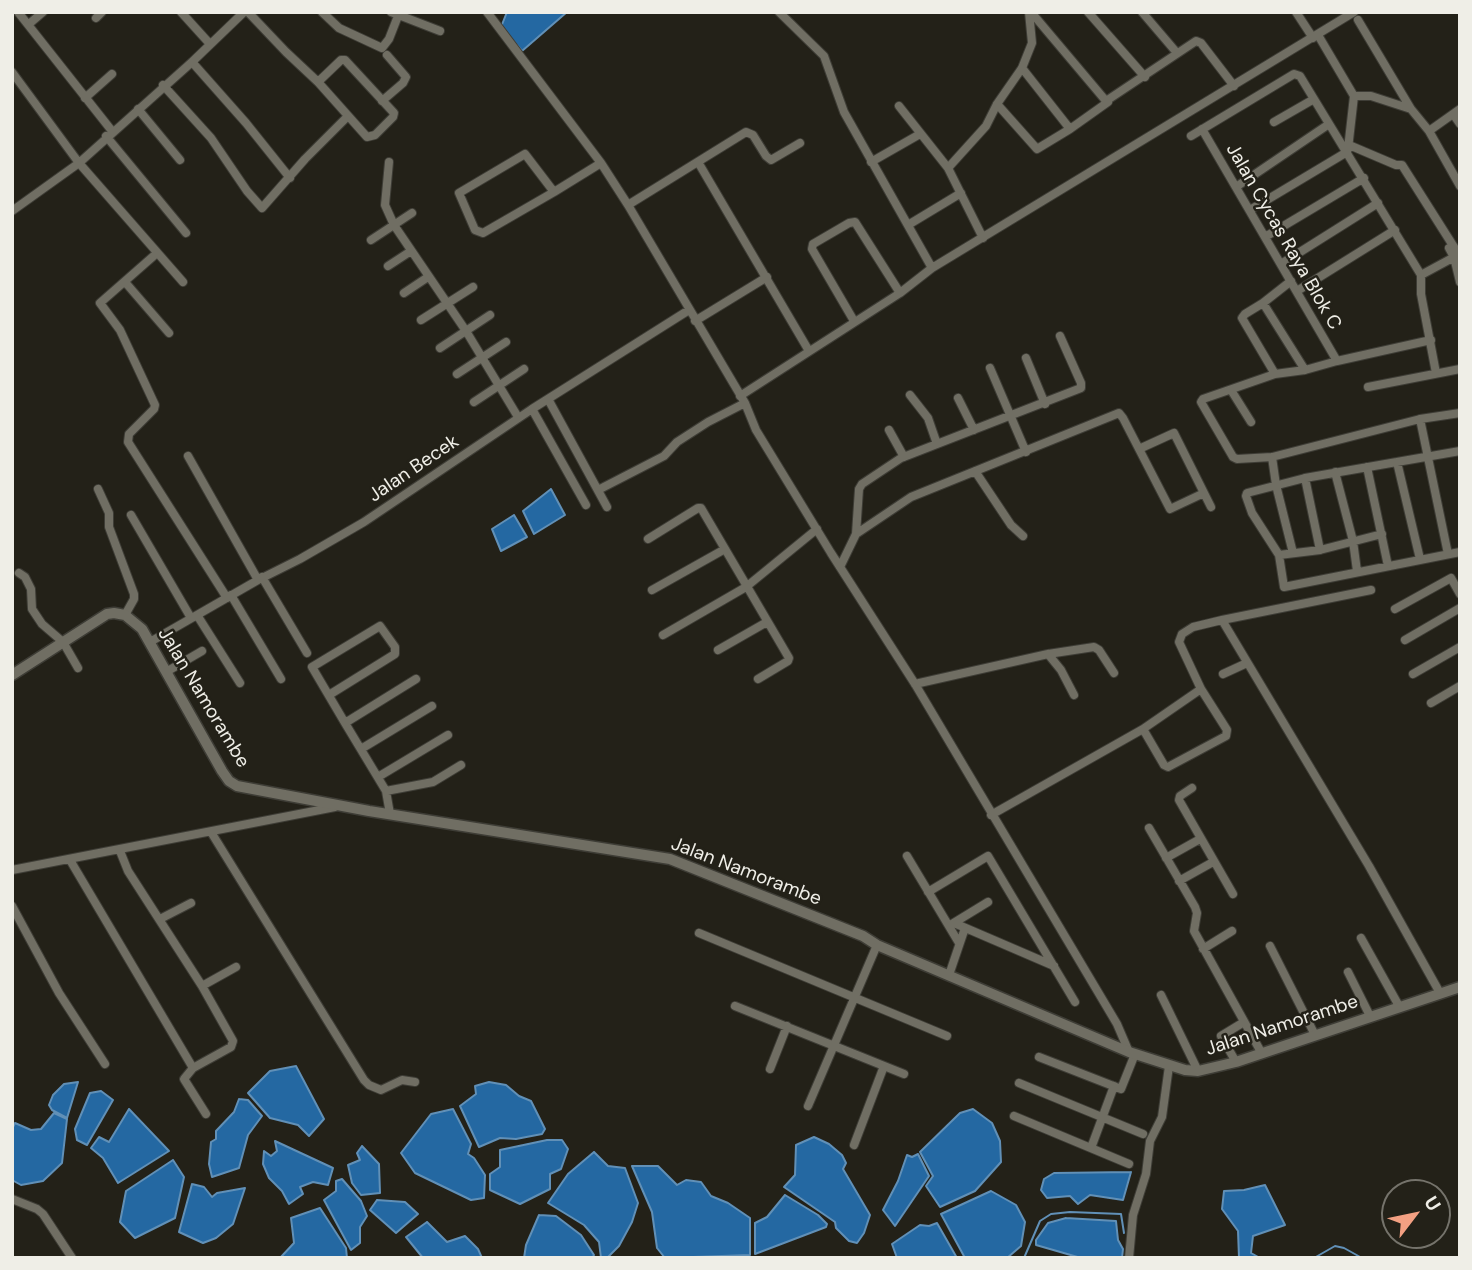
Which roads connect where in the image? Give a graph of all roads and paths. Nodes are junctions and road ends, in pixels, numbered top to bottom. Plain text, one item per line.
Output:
1 (18, 12) edge
2 (43, 12) edge
3 (181, 12) edge
4 (246, 12) edge
5 (322, 12) edge
6 (488, 12) edge
7 (779, 12) edge
8 (1030, 12) edge
9 (1088, 12) edge
10 (1142, 12) edge
11 (1296, 12) edge
12 (394, 14) edge
13 (1356, 16) edge
14 (29, 24) junction
15 (440, 31) dead end
16 (1315, 37) junction
17 (210, 44) junction
18 (1177, 53) junction
19 (387, 55) dead end
20 (192, 62) junction
21 (1022, 68) junction
22 (12, 72) edge
23 (112, 74) dead end
24 (1145, 77) junction
25 (318, 82) junction
26 (163, 86) junction
27 (1234, 86) junction
28 (1354, 96) junction
29 (85, 98) junction
30 (1314, 99) junction
31 (382, 101) junction
32 (1108, 102) junction
33 (997, 104) junction
34 (899, 106) dead end
35 (138, 109) junction
36 (1411, 109) junction
37 (1457, 112) edge
38 (347, 117) junction
39 (1274, 122) dead end
40 (1329, 124) junction
41 (1460, 124) edge
42 (1070, 128) junction
43 (1202, 129) junction
44 (1429, 131) junction
45 (109, 134) junction
46 (920, 134) junction
47 (1191, 136) dead end
48 (800, 143) dead end
49 (1348, 149) junction
50 (180, 160) dead end
51 (389, 162) dead end
52 (698, 162) junction
53 (872, 162) junction
54 (79, 163) junction
55 (601, 163) junction
56 (948, 168) junction
57 (290, 178) junction
58 (1364, 178) junction
59 (1460, 186) edge
60 (1236, 187) junction
61 (554, 192) junction
62 (961, 193) junction
63 (1378, 203) junction
64 (628, 205) junction
65 (1250, 210) junction
66 (12, 211) edge
67 (412, 213) dead end
68 (394, 225) junction
69 (908, 225) junction
70 (1395, 230) junction
71 (186, 233) dead end
72 (1265, 237) junction
73 (983, 238) junction
74 (371, 240) dead end
75 (411, 251) junction
76 (157, 253) junction
77 (1458, 255) edge
78 (1281, 264) junction
79 (388, 266) dead end
80 (932, 268) junction
81 (1421, 275) junction
82 (428, 277) junction
83 (767, 277) junction
84 (1291, 281) junction
85 (125, 282) junction
86 (183, 282) dead end
87 (1460, 282) edge
88 (473, 287) dead end
89 (1297, 291) junction
90 (404, 293) dead end
91 (900, 293) junction
92 (1264, 303) junction
93 (447, 304) junction
94 (689, 310) junction
95 (490, 315) dead end
96 (421, 320) dead end
97 (695, 321) junction
98 (854, 321) junction
99 (466, 331) junction
100 (169, 333) dead end
101 (1060, 336) dead end
102 (1431, 340) junction
103 (506, 342) dead end
104 (440, 348) dead end
105 (809, 351) junction
106 (482, 358) junction
107 (1026, 358) dead end
108 (1337, 360) junction
109 (990, 368) dead end
110 (524, 369) dead end
111 (1460, 369) edge
112 (1306, 370) junction
113 (1436, 373) junction
114 (457, 374) dead end
115 (1275, 374) junction
116 (499, 385) junction
117 (1368, 387) dead end
118 (1231, 390) junction
119 (910, 395) dead end
120 (548, 398) junction
121 (958, 398) dead end
122 (742, 399) junction
123 (474, 402) dead end
124 (1045, 404) junction
125 (532, 409) junction
126 (1460, 413) edge
127 (1011, 416) junction
128 (519, 417) junction
129 (1420, 419) junction
130 (1251, 422) dead end
131 (889, 430) dead end
132 (974, 430) junction
133 (937, 444) junction
134 (1139, 449) junction
135 (1460, 451) edge
136 (1026, 452) junction
137 (188, 456) dead end
138 (1426, 456) junction
139 (904, 457) junction
140 (1272, 457) junction
141 (1397, 462) junction
142 (1367, 467) junction
143 (975, 471) junction
144 (1335, 472) junction
145 (1305, 478) junction
146 (1276, 485) junction
147 (98, 489) dead end
148 (598, 490) junction
149 (1204, 493) junction
150 (586, 505) dead end
151 (607, 507) dead end
152 (1211, 507) dead end
153 (131, 515) dead end
154 (817, 529) junction
155 (856, 534) junction
156 (1381, 534) junction
157 (1023, 536) dead end
158 (648, 539) dead end
159 (1353, 541) junction
160 (725, 549) junction
161 (1320, 550) junction
162 (1460, 552) edge
163 (1293, 553) junction
164 (1448, 554) junction
165 (1279, 555) junction
166 (1420, 559) junction
167 (1388, 566) junction
168 (840, 568) junction
169 (1357, 571) junction
170 (19, 573) dead end
171 (260, 579) junction
172 (746, 587) junction
173 (652, 590) dead end
174 (1371, 590) dead end
175 (1460, 594) edge
176 (229, 596) junction
177 (1460, 608) edge
178 (1395, 609) dead end
179 (125, 615) junction
180 (194, 617) junction
181 (1222, 620) junction
182 (766, 622) junction
183 (663, 635) dead end
184 (1405, 640) dead end
185 (63, 642) junction
186 (150, 642) junction
187 (1460, 647) edge
188 (718, 650) dead end
189 (202, 651) dead end
190 (307, 653) dead end
191 (1048, 654) junction
192 (1247, 663) junction
193 (78, 668) dead end
194 (166, 672) junction
195 (1114, 673) dead end
196 (1223, 674) dead end
197 (1413, 674) dead end
198 (12, 675) edge
199 (281, 679) dead end
200 (415, 679) dead end
201 (758, 679) dead end
202 (240, 683) dead end
203 (915, 684) junction
204 (1460, 686) edge
205 (1201, 689) junction
206 (329, 695) junction
207 (1074, 695) dead end
208 (1431, 703) dead end
209 (432, 706) dead end
210 (345, 723) junction
211 (1143, 729) junction
212 (448, 735) dead end
213 (361, 749) junction
214 (461, 765) dead end
215 (378, 777) junction
216 (1192, 788) dead end
217 (386, 791) junction
218 (342, 805) junction
219 (390, 814) junction
220 (992, 815) junction
221 (1149, 828) dead end
222 (211, 832) junction
223 (1200, 839) junction
224 (120, 851) junction
225 (907, 856) dead end
226 (1166, 858) junction
227 (70, 860) junction
228 (1213, 862) junction
229 (12, 870) edge
230 (1180, 881) junction
231 (928, 892) junction
232 (1233, 894) dead end
233 (191, 902) dead end
234 (989, 902) dead end
235 (12, 906) edge
236 (160, 919) junction
237 (951, 925) junction
238 (965, 928) junction
239 (1232, 931) dead end
240 (699, 933) dead end
241 (1361, 938) dead end
242 (959, 943) junction
243 (877, 945) junction
244 (1270, 946) dead end
245 (1203, 949) junction
246 (1054, 965) junction
247 (236, 967) dead end
248 (1348, 972) dead end
249 (949, 975) junction
250 (202, 986) junction
251 (1460, 987) edge
252 (1440, 993) junction
253 (1161, 995) dead end
254 (854, 998) junction
255 (1075, 1002) dead end
256 (735, 1006) dead end
257 (1399, 1006) junction
258 (1370, 1016) junction
259 (1244, 1022) junction
260 (787, 1026) junction
261 (1315, 1035) junction
262 (947, 1036) dead end
263 (834, 1045) junction
264 (1261, 1052) junction
265 (1132, 1053) junction
266 (1039, 1057) dead end
267 (1236, 1062) junction
268 (105, 1063) dead end
269 (884, 1066) junction
270 (1169, 1066) junction
271 (193, 1068) junction
272 (770, 1069) dead end
273 (1198, 1071) junction
274 (904, 1074) dead end
275 (415, 1082) dead end
276 (1019, 1083) dead end
277 (1114, 1086) junction
278 (808, 1106) dead end
279 (206, 1114) dead end
280 (1014, 1116) dead end
281 (1103, 1117) junction
282 (1143, 1134) dead end
283 (855, 1145) dead end
284 (1091, 1148) junction
285 (1129, 1164) dead end
286 (12, 1199) edge
287 (72, 1258) edge
288 (1129, 1258) edge

1 - 14 street
2 - 14 street
3 - 17 street
4 - 17 street
4 - 25 street
5 - 12 street
6 - 55 street
7 - 53 street
8 - 21 street
8 - 32 street
9 - 24 street
10 - 18 street
11 - 16 street
12 - 15 street
13 - 16 street
13 - 36 street
14 - 29 street
16 - 27 street
16 - 28 street
17 - 20 street
18 - 24 street
18 - 27 street
19 - 31 street
20 - 26 street
20 - 57 street
21 - 33 street
21 - 42 street
22 - 54 street
23 - 29 street
24 - 32 street
25 - 31 street
25 - 38 street
26 - 35 street
26 - 57 street
27 - 73 street
28 - 36 street
28 - 49 street
29 - 45 street
30 - 39 street
30 - 40 street
30 - 43 street
31 - 38 street
32 - 42 street
33 - 42 street
33 - 56 street
34 - 46 street
35 - 45 street
35 - 50 street
36 - 44 street
37 - 41 street
37 - 44 street
38 - 57 street
40 - 49 street
40 - 60 street
43 - 47 street
43 - 60 street, Jalan Cycas Raya Blok C
44 - 59 street
45 - 54 street
45 - 71 street
46 - 53 street
46 - 56 street
48 - 52 street
49 - 58 street
49 - 65 street
49 - 77 street
51 - 68 street
52 - 64 street
52 - 83 street
53 - 69 street
54 - 66 street
54 - 76 street
55 - 61 street
55 - 64 street
56 - 62 street
58 - 63 street
58 - 72 street
60 - 65 street, Jalan Cycas Raya Blok C
61 - 61 street
62 - 69 street
62 - 73 street
63 - 70 street
63 - 78 street
64 - 94 street
65 - 72 street, Jalan Cycas Raya Blok C
67 - 68 street
68 - 74 street
68 - 75 street
69 - 80 street
70 - 81 street
70 - 89 street
72 - 78 street, Jalan Cycas Raya Blok C
73 - 80 street
75 - 79 street
75 - 82 street
76 - 85 street
76 - 86 street
77 - 81 street
77 - 87 street
78 - 84 street, Jalan Cycas Raya Blok C
80 - 91 street
81 - 102 street
82 - 90 street
82 - 93 street
83 - 97 street
83 - 105 street
84 - 89 street, Jalan Cycas Raya Blok C
84 - 92 street
85 - 100 street
85 - 176 street
88 - 93 street
89 - 108 street, Jalan Cycas Raya Blok C
91 - 98 street
91 - 98 street
92 - 112 street
92 - 115 street
93 - 96 street
93 - 99 street
94 - 97 street
94 - 120 street, Jalan Becek
95 - 99 street
97 - 122 street
98 - 105 street
99 - 104 street
99 - 106 street
101 - 124 street
102 - 108 street
102 - 113 street
103 - 106 street
105 - 122 street
106 - 114 street
106 - 116 street
107 - 124 street
108 - 112 street
109 - 127 street
110 - 116 street
111 - 113 street
112 - 115 street
113 - 117 street
115 - 118 street
116 - 123 street
116 - 128 street
118 - 130 street
118 - 140 street
119 - 133 street
120 - 125 street, Jalan Becek
120 - 148 street
121 - 132 street
122 - 148 street
122 - 154 street
124 - 127 street
125 - 128 street, Jalan Becek
125 - 150 street
126 - 129 street
127 - 132 street
127 - 136 street
128 - 171 street, Jalan Becek
129 - 138 street
129 - 140 street
131 - 139 street
132 - 133 street
133 - 139 street
134 - 136 street
134 - 149 street
134 - 149 street
135 - 138 street
136 - 143 street
137 - 171 street
138 - 141 street
138 - 164 street
139 - 155 street
140 - 146 street
141 - 142 street
141 - 166 street
142 - 144 street
142 - 156 street
143 - 155 street
143 - 157 street
144 - 145 street
144 - 159 street
145 - 146 street
145 - 161 street
146 - 163 street
146 - 165 street
147 - 179 street
148 - 151 street
149 - 152 street
153 - 180 street
154 - 168 street
154 - 172 street
155 - 168 street
156 - 159 street
156 - 167 street
158 - 160 street
159 - 161 street
159 - 169 street
160 - 172 street
160 - 173 street
161 - 163 street
162 - 164 street
163 - 165 street
164 - 166 street
165 - 169 street
166 - 167 street
167 - 169 street
168 - 203 street
170 - 185 street
171 - 176 street, Jalan Becek
171 - 190 street
172 - 182 street
172 - 183 street
174 - 181 street
175 - 178 street
176 - 180 street, Jalan Becek
176 - 199 street
177 - 184 street
179 - 185 main road
179 - 186 main road, Jalan Namorambe
180 - 186 street, Jalan Becek
180 - 202 street
181 - 192 street
181 - 205 street
182 - 188 street
182 - 201 street
185 - 193 street
185 - 198 main road
186 - 194 main road, Jalan Namorambe
187 - 197 street
189 - 194 street
191 - 195 street
191 - 203 street
191 - 207 street
192 - 196 street
192 - 252 street
194 - 218 main road, Jalan Namorambe
200 - 210 street
203 - 220 street
204 - 208 street
205 - 211 street
205 - 211 street
206 - 206 street
206 - 210 street
209 - 213 street
210 - 213 street
211 - 220 street
212 - 215 street
213 - 215 street
214 - 217 street
215 - 217 street
216 - 223 street
217 - 219 street
218 - 219 main road, Jalan Namorambe
218 - 222 street
219 - 243 main road, Jalan Namorambe
220 - 265 street
221 - 226 street
222 - 224 street
222 - 275 street
223 - 226 street
223 - 228 street
224 - 227 street
224 - 236 street
225 - 231 street
226 - 230 street
227 - 229 street
227 - 271 street
228 - 230 street
228 - 232 street
230 - 245 street
231 - 237 street
231 - 246 street
233 - 236 street
234 - 237 street
235 - 268 street
236 - 250 street
237 - 238 street
237 - 242 street
238 - 242 street
238 - 246 street
239 - 245 street
240 - 254 street
241 - 257 street
242 - 249 street
243 - 249 main road, Jalan Namorambe
243 - 254 street
244 - 261 street
245 - 259 street
246 - 255 street
247 - 250 street
248 - 258 street
249 - 265 main road, Jalan Namorambe
250 - 271 street
251 - 252 main road, Jalan Namorambe
252 - 257 main road, Jalan Namorambe
253 - 273 street
254 - 262 street
254 - 263 street
256 - 260 street
257 - 258 main road, Jalan Namorambe
258 - 261 main road, Jalan Namorambe
259 - 264 street
259 - 267 street
260 - 263 street
260 - 272 street
261 - 264 main road, Jalan Namorambe
263 - 269 street
263 - 278 street
264 - 267 main road, Jalan Namorambe
265 - 270 main road, Jalan Namorambe
265 - 277 street
266 - 277 street
267 - 273 main road, Jalan Namorambe
269 - 274 street
269 - 283 street
270 - 273 main road, Jalan Namorambe
270 - 288 street
271 - 279 street
276 - 281 street
277 - 281 street
280 - 284 street
281 - 282 street
281 - 284 street
284 - 285 street
286 - 287 street

